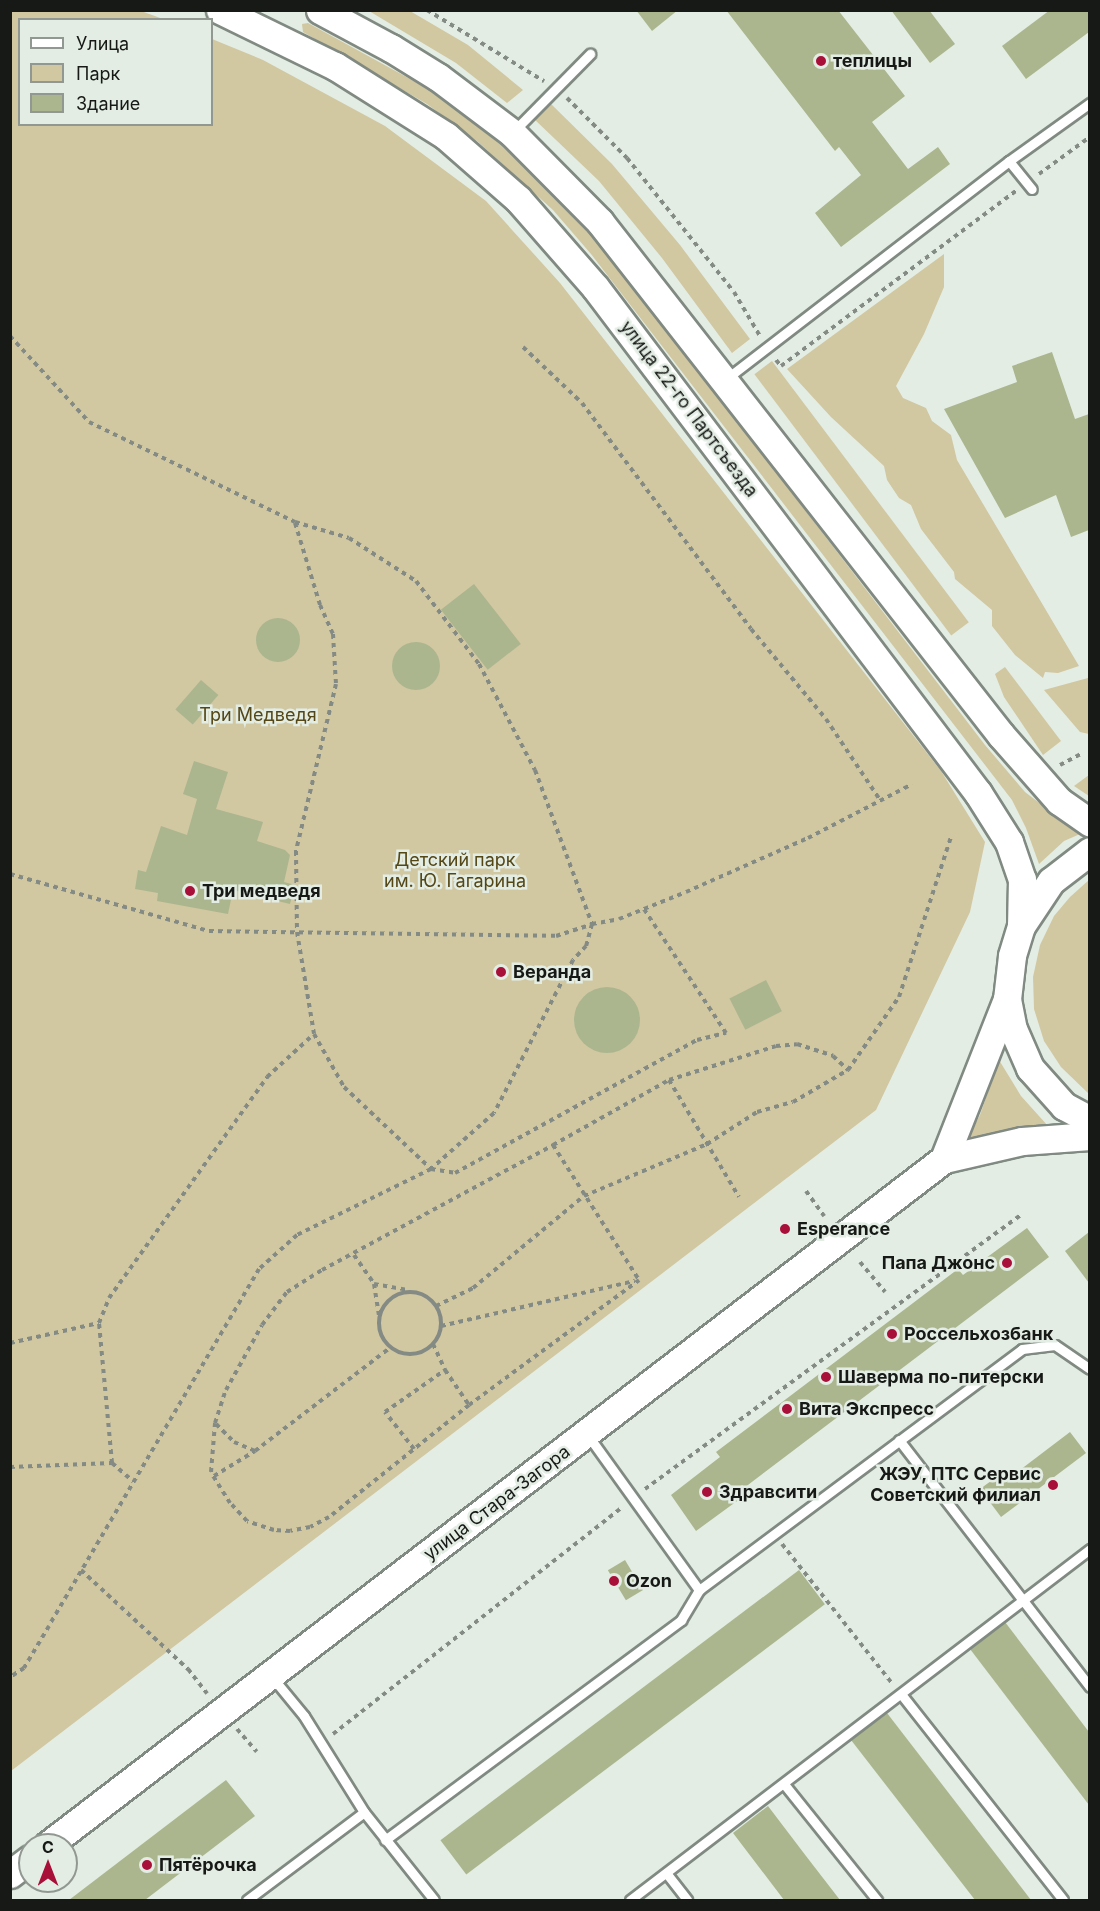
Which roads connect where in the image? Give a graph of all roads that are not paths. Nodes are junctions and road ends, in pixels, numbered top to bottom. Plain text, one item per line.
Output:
1 (220, 10) edge
2 (320, 10) edge
3 (590, 54) dead end
4 (1089, 103) edge
5 (512, 133) junction
6 (1010, 161) junction
7 (1029, 186) road end
8 (724, 381) junction
9 (1089, 823) edge
10 (1089, 851) edge
11 (1021, 926) junction
12 (1007, 999) junction
13 (1089, 1120) edge
14 (1089, 1136) edge
15 (944, 1159) junction
16 (1089, 1369) edge
17 (587, 1434) junction
18 (899, 1440) junction
19 (1089, 1549) edge
20 (699, 1590) junction
21 (1023, 1601) junction
22 (270, 1675) junction
23 (1089, 1687) edge
24 (901, 1694) junction
25 (784, 1784) junction
26 (364, 1812) junction
27 (64, 1833) edge
28 (385, 1840) junction
29 (667, 1874) junction
30 (247, 1900) edge
31 (434, 1900) edge
32 (630, 1900) edge
33 (687, 1900) edge
34 (877, 1900) edge
35 (1063, 1900) edge

1 - 11 street, улица 22-го Партсъезда
2 - 5 street
3 - 5 lane
4 - 6 lane
5 - 8 street
6 - 7 lane
6 - 8 lane
8 - 9 street
10 - 11 street
11 - 12 street
12 - 13 street
12 - 15 street
14 - 15 street, улица Стара-Загора
15 - 17 street, улица Стара-Загора
16 - 18 lane
17 - 20 lane
17 - 22 street, улица Стара-Загора
18 - 20 lane
18 - 21 lane
19 - 21 lane
20 - 28 lane
21 - 23 lane
21 - 24 lane
22 - 26 lane
22 - 27 street, улица Стара-Загора
24 - 25 lane
24 - 35 lane
25 - 29 lane
25 - 34 lane
26 - 28 lane
26 - 30 lane
28 - 31 lane
29 - 32 lane
29 - 33 lane

